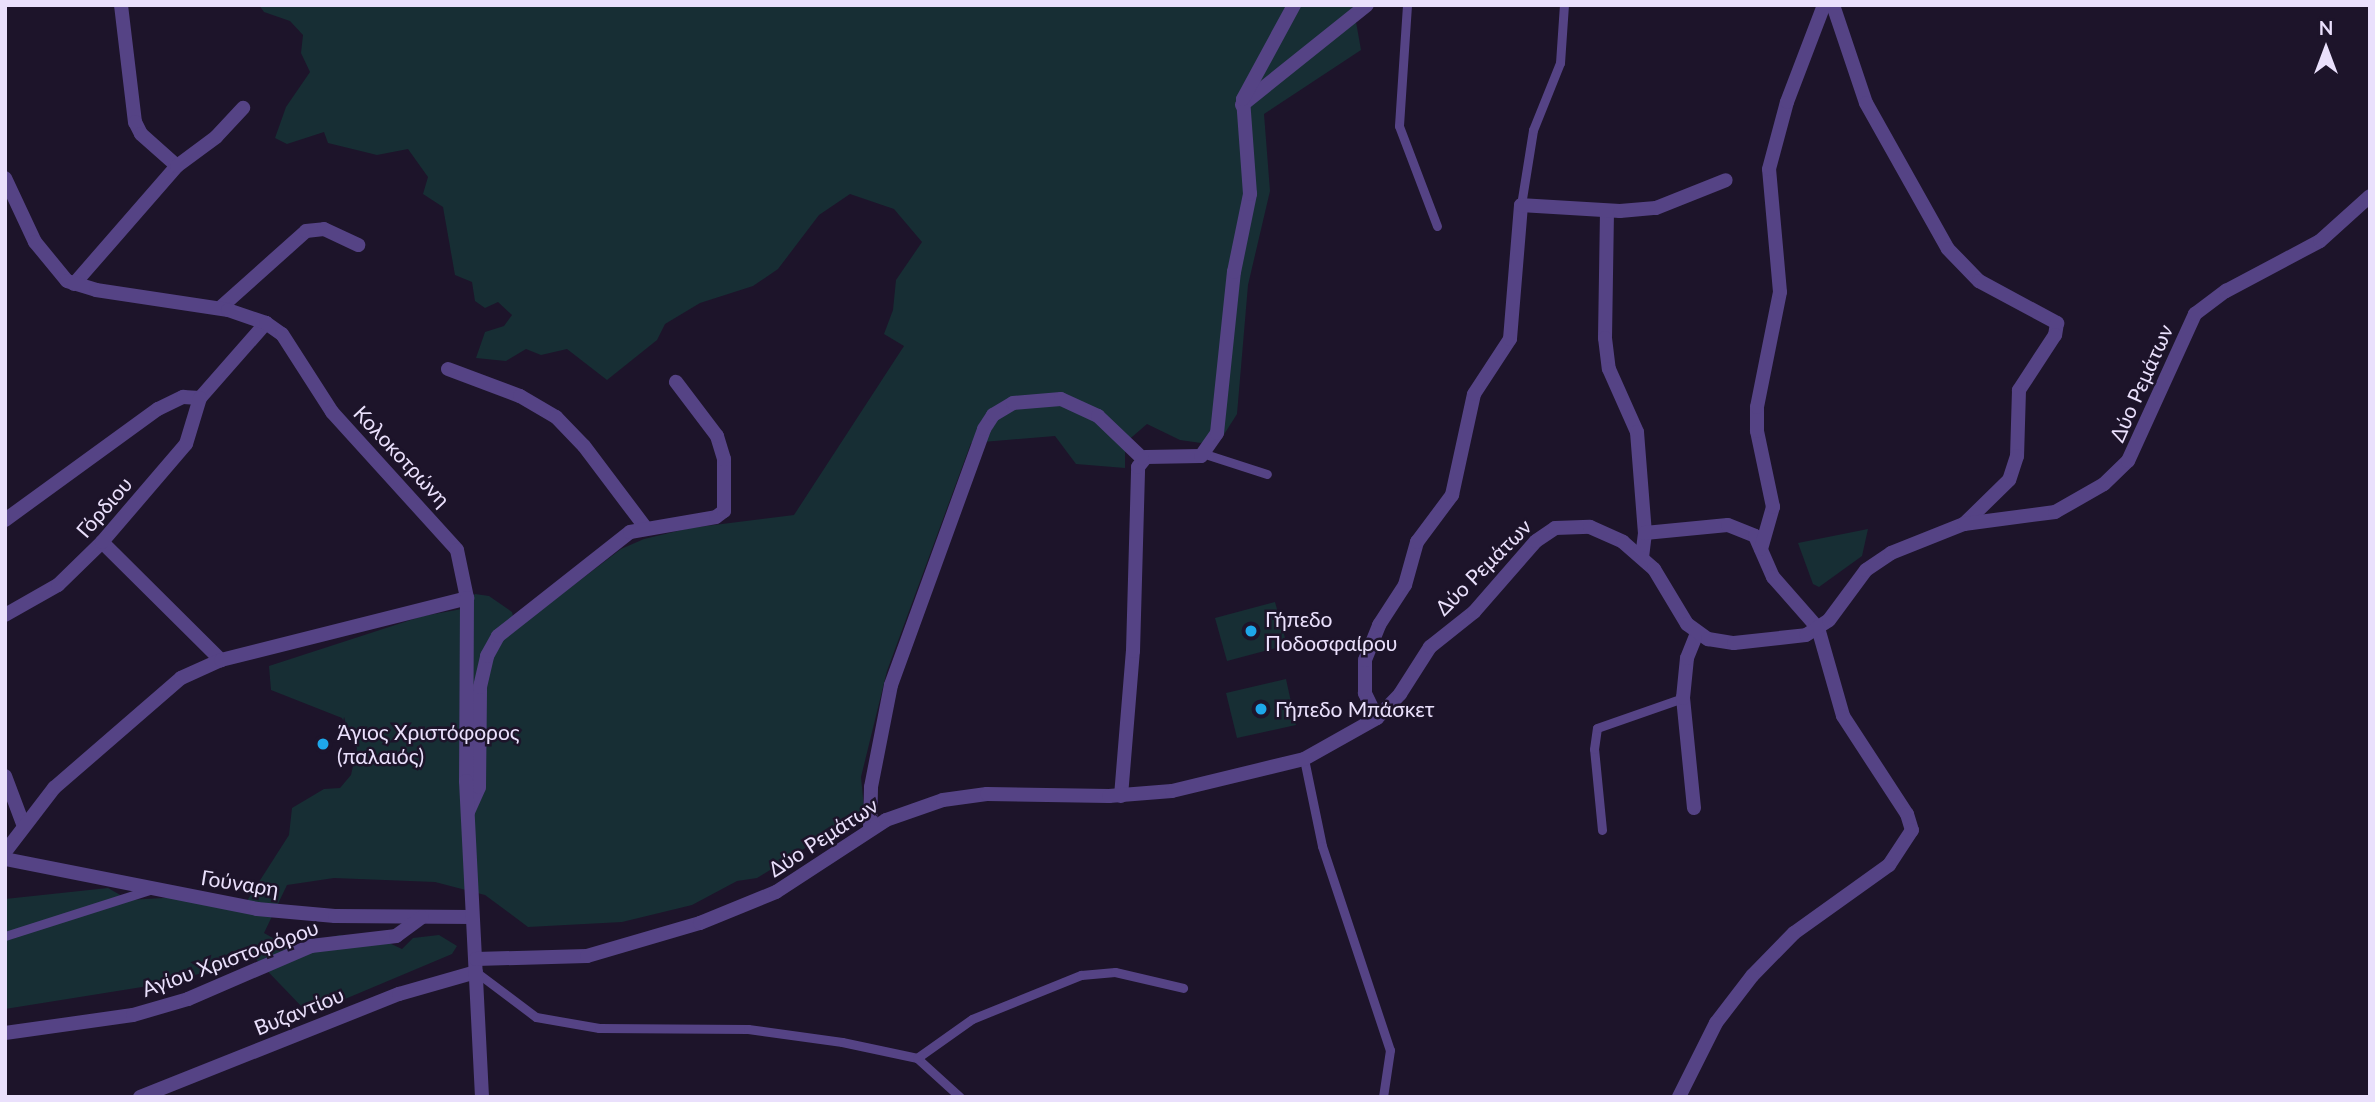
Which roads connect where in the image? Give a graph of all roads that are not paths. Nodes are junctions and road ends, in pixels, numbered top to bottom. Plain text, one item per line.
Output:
1 (121, 5) edge
2 (1294, 5) edge
3 (1367, 5) edge
4 (1407, 5) edge
5 (1564, 5) edge
6 (1824, 5) edge
7 (1833, 5) edge
8 (1242, 105) junction
9 (243, 108) dead end
10 (177, 166) junction
11 (5, 178) edge
12 (1726, 180) dead end
13 (2370, 196) edge
14 (1521, 205) junction
15 (1607, 211) junction
16 (1437, 226) dead end
17 (359, 244) dead end
18 (74, 284) junction
19 (220, 308) junction
20 (266, 323) junction
21 (448, 369) dead end
22 (676, 383) dead end
23 (200, 398) junction
24 (1205, 454) junction
25 (1142, 458) junction
26 (1267, 474) dead end
27 (5, 520) edge
28 (1964, 524) junction
29 (645, 527) junction
30 (1645, 533) junction
31 (102, 542) junction
32 (1761, 549) junction
33 (1642, 556) junction
34 (467, 598) junction
35 (5, 615) edge
36 (1818, 628) junction
37 (1697, 633) junction
38 (221, 660) junction
39 (1682, 698) junction
40 (1377, 718) junction
41 (1304, 759) junction
42 (5, 776) edge
43 (1121, 796) junction
44 (1694, 808) dead end
45 (468, 812) junction
46 (23, 824) junction
47 (870, 829) junction
48 (1602, 830) dead end
49 (5, 852) edge
50 (5, 859) edge
51 (149, 890) junction
52 (422, 917) junction
53 (472, 917) junction
54 (5, 936) edge
55 (476, 966) junction
56 (1183, 988) dead end
57 (5, 1033) edge
58 (917, 1058) junction
59 (140, 1097) edge
60 (482, 1097) edge
61 (960, 1097) edge
62 (1382, 1097) edge
63 (1679, 1097) edge

1 - 10 street
2 - 8 street
3 - 8 street
4 - 16 lane
5 - 14 lane
6 - 32 street
7 - 28 street
8 - 24 street
9 - 10 street
10 - 18 street
11 - 18 street
12 - 15 street
13 - 28 street, Δύο Ρεμάτων
14 - 15 street
14 - 40 street
15 - 30 street
17 - 19 street
18 - 19 street, Κολοκοτρώνη
19 - 20 street, Κολοκοτρώνη
20 - 23 street, Γόρδιου
20 - 34 street, Κολοκοτρώνη
21 - 29 street
22 - 29 street
23 - 27 street, Γόρδιου
23 - 31 street, Γόρδιου
24 - 25 street
24 - 26 lane
25 - 43 street
25 - 47 street
28 - 36 street, Δύο Ρεμάτων
29 - 45 street
30 - 32 street
30 - 33 street
31 - 35 street, Γόρδιου
31 - 38 street
32 - 36 street
33 - 37 street, Δύο Ρεμάτων
33 - 40 street, Δύο Ρεμάτων
34 - 38 street
34 - 45 street, Κολοκοτρώνη
36 - 37 street, Δύο Ρεμάτων
36 - 63 street
37 - 39 street
38 - 46 street
39 - 44 street
39 - 48 lane
40 - 41 street, Δύο Ρεμάτων
41 - 43 street, Δύο Ρεμάτων
41 - 62 lane
42 - 46 street
43 - 47 street, Δύο Ρεμάτων
45 - 53 street, Κολοκοτρώνη
46 - 49 street
47 - 55 street, Δύο Ρεμάτων
50 - 51 street, Γούναρη
51 - 52 street, Γούναρη
51 - 54 lane
52 - 53 street, Γούναρη
52 - 57 street, Αγίου Χριστοφόρου
53 - 55 street, Κολοκοτρώνη
55 - 58 lane
55 - 59 street, Βυζαντίου
55 - 60 street, Κολοκοτρώνη
56 - 58 lane
58 - 61 lane

